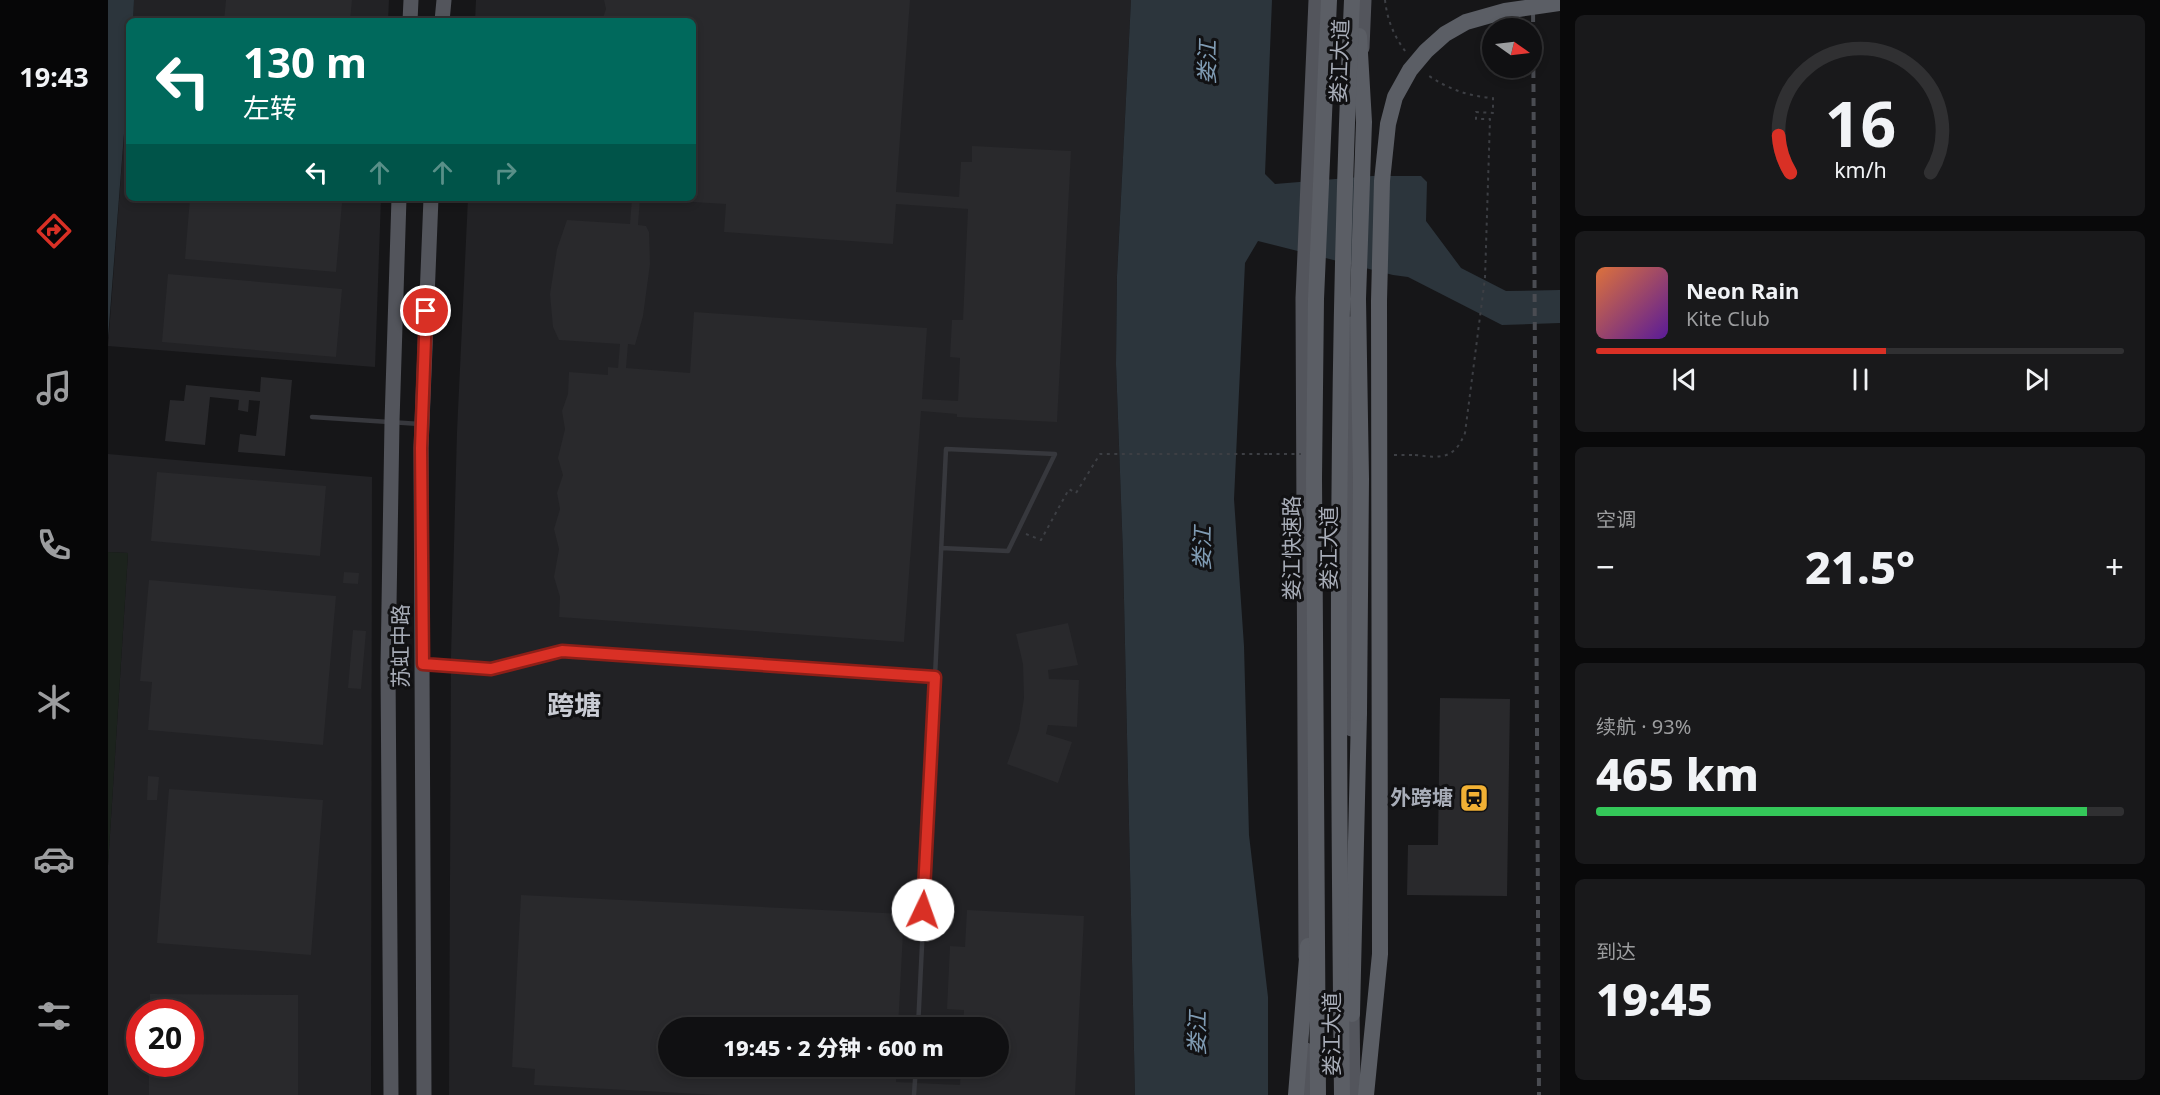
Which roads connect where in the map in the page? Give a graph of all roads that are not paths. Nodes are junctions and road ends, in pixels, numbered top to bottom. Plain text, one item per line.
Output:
1 (411, 0) edge
2 (444, 0) edge
3 (1316, 0) edge
4 (1329, 0) edge
5 (1352, 0) edge
6 (1357, 0) edge
7 (1364, 0) edge
8 (1560, 3) edge
9 (410, 18) edge
10 (442, 18) edge
11 (399, 201) edge
12 (431, 201) edge
13 (312, 417) dead end
14 (392, 422) junction
15 (422, 424) junction
16 (941, 548) junction
17 (423, 664) junction
18 (935, 677) junction
19 (1317, 837) junction
20 (1352, 1014) junction
21 (919, 1017) edge
22 (915, 1077) edge
23 (391, 1095) edge
24 (424, 1095) edge
25 (914, 1095) edge
26 (1296, 1095) edge
27 (1306, 1095) edge
28 (1318, 1095) edge
29 (1342, 1095) edge
30 (1353, 1095) edge
31 (1366, 1095) edge

1 - 9 main road
2 - 10 main road
3 - 27 main road, 娄江大道
4 - 19 highway, 娄江快速路, bridge
5 - 29 highway, bridge
6 - 20 highway, bridge
7 - 20 main road, 娄江大道
8 - 31 highway, bridge
11 - 14 main road, 苏虹中路
12 - 15 main road, 苏虹中路
13 - 14 lane
14 - 15 lane
14 - 23 main road, 苏虹中路
15 - 17 main road, 苏虹中路
16 - 16 lane
16 - 18 lane
17 - 18 lane
17 - 24 main road, 苏虹中路
18 - 21 lane
19 - 26 highway, bridge
19 - 28 highway, 娄江快速路, bridge
20 - 30 main road, 娄江大道
22 - 25 lane

